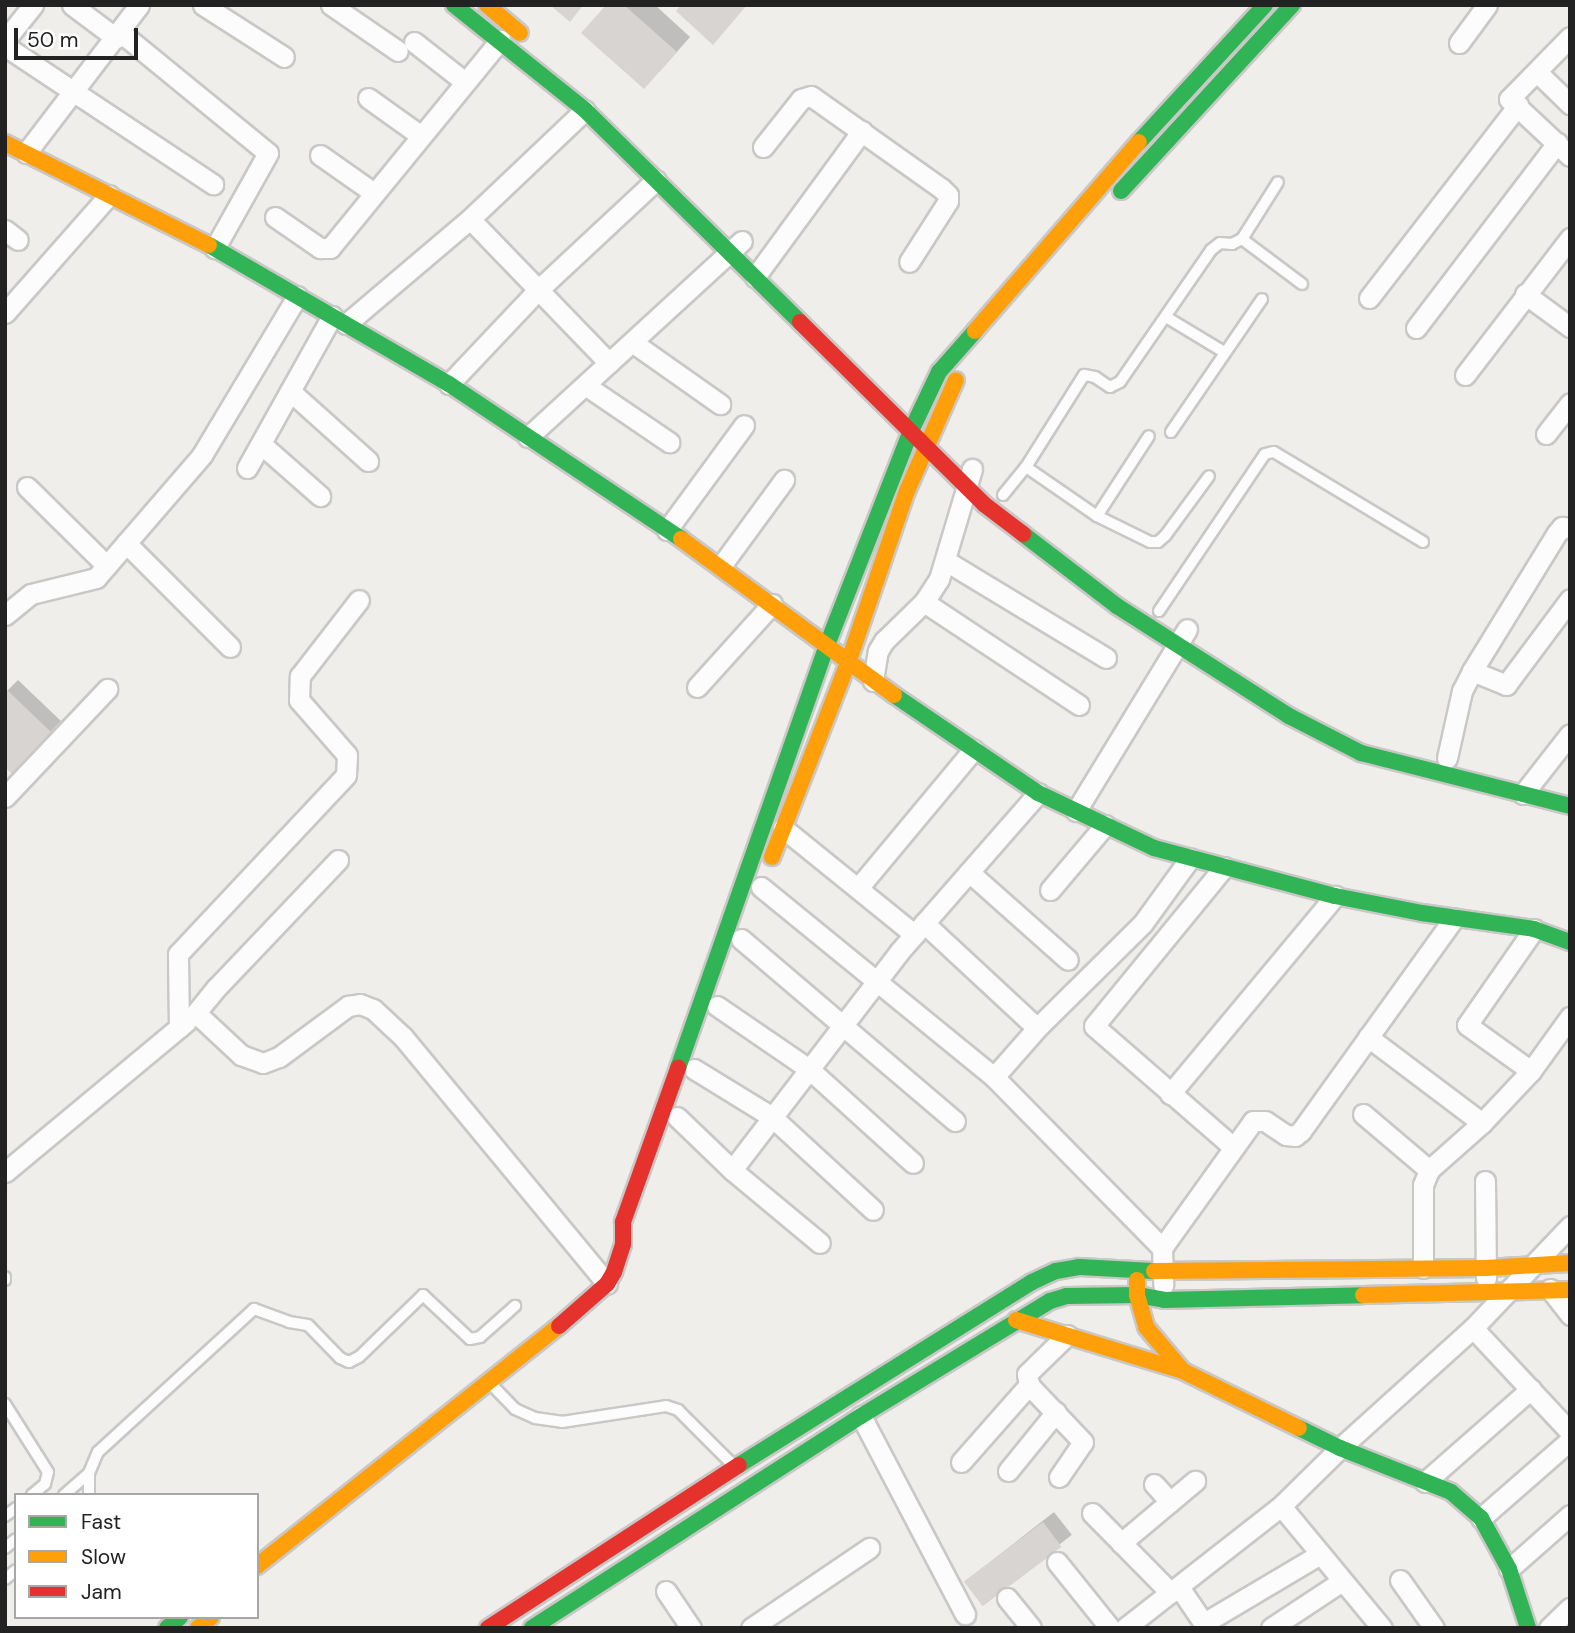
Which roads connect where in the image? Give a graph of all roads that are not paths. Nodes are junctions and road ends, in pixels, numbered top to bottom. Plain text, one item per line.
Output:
1 (33, 5) edge
2 (72, 5) edge
3 (139, 5) edge
4 (203, 5) edge
5 (331, 5) edge
6 (454, 5) edge
7 (487, 5) edge
8 (1265, 5) edge
9 (1292, 5) edge
10 (1488, 5) edge
11 (118, 35) junction
12 (1570, 37) edge
13 (5, 40) edge
14 (500, 40) junction
15 (1459, 43) dead end
16 (533, 44) dead end
17 (5, 46) edge
18 (284, 57) dead end
19 (1538, 73) junction
20 (464, 82) junction
21 (74, 92) junction
22 (368, 98) dead end
23 (1570, 104) edge
24 (1518, 105) junction
25 (585, 110) junction
26 (614, 115) dead end
27 (862, 131) junction
28 (421, 136) junction
29 (5, 143) edge
30 (762, 147) dead end
31 (1563, 150) edge
32 (26, 153) junction
33 (320, 155) dead end
34 (656, 180) junction
35 (1278, 182) dead end
36 (213, 184) dead end
37 (374, 193) junction
38 (109, 195) junction
39 (1114, 198) dead end
40 (275, 218) dead end
41 (470, 219) junction
42 (1242, 239) junction
43 (1568, 242) edge
44 (736, 247) junction
45 (215, 248) junction
46 (909, 262) dead end
47 (770, 274) junction
48 (1042, 280) dead end
49 (1301, 284) dead end
50 (538, 290) junction
51 (1525, 294) junction
52 (297, 296) junction
53 (1369, 298) dead end
54 (1262, 299) dead end
55 (5, 313) edge
56 (1166, 317) junction
57 (339, 320) junction
58 (1570, 327) edge
59 (1416, 328) dead end
60 (632, 342) junction
61 (1224, 352) junction
62 (609, 363) junction
63 (1465, 375) dead end
64 (449, 384) junction
65 (585, 385) junction
66 (290, 391) junction
67 (1570, 403) edge
68 (720, 404) dead end
69 (910, 407) junction
70 (744, 425) dead end
71 (1171, 432) dead end
72 (910, 433) junction
73 (935, 433) junction
74 (1546, 433) dead end
75 (528, 436) junction
76 (1149, 436) dead end
77 (669, 442) dead end
78 (261, 444) junction
79 (927, 449) junction
80 (368, 461) dead end
81 (1026, 467) junction
82 (247, 468) dead end
83 (1209, 476) dead end
84 (784, 480) dead end
85 (27, 487) dead end
86 (989, 487) junction
87 (320, 496) dead end
88 (1097, 516) junction
89 (1570, 528) edge
90 (667, 530) junction
91 (1423, 542) dead end
92 (126, 543) junction
93 (946, 561) junction
94 (107, 566) junction
95 (721, 566) junction
96 (1570, 599) edge
97 (359, 600) dead end
98 (924, 601) junction
99 (772, 604) junction
100 (1154, 608) joint
101 (5, 615) edge
102 (1187, 637) junction
103 (828, 645) junction
104 (230, 647) dead end
105 (1106, 658) dead end
106 (848, 663) junction
107 (1472, 671) junction
108 (873, 681) junction
109 (697, 687) dead end
110 (107, 689) dead end
111 (1079, 705) dead end
112 (1570, 734) edge
113 (973, 750) junction
114 (1447, 757) dead end
115 (1527, 782) junction
116 (1558, 784) dead end
117 (1038, 793) junction
118 (5, 797) edge
119 (1570, 806) edge
120 (1076, 811) junction
121 (1105, 825) junction
122 (783, 828) junction
123 (1190, 858) junction
124 (338, 860) dead end
125 (1224, 867) junction
126 (968, 872) junction
127 (858, 888) junction
128 (1050, 890) dead end
129 (759, 893) joint
130 (1335, 896) junction
131 (1454, 918) junction
132 (919, 929) junction
133 (1534, 929) junction
134 (744, 932) joint
135 (1570, 942) edge
136 (1068, 960) dead end
137 (878, 979) junction
138 (717, 1006) junction
139 (196, 1013) junction
140 (1570, 1017) edge
141 (844, 1025) junction
142 (179, 1028) junction
143 (1037, 1028) junction
144 (1368, 1037) junction
145 (694, 1069) junction
146 (808, 1069) junction
147 (1531, 1071) junction
148 (994, 1077) junction
149 (1170, 1094) junction
150 (1363, 1114) dead end
151 (677, 1117) junction
152 (772, 1117) junction
153 (955, 1121) dead end
154 (1482, 1123) junction
155 (1232, 1146) junction
156 (913, 1163) dead end
157 (732, 1170) junction
158 (1429, 1170) junction
159 (5, 1172) edge
160 (1485, 1181) dead end
161 (873, 1210) dead end
162 (1570, 1226) edge
163 (820, 1242) dead end
164 (623, 1244) junction
165 (1162, 1248) junction
166 (1570, 1263) edge
167 (1533, 1264) junction
168 (1423, 1268) junction
169 (1486, 1268) junction
170 (1136, 1271) junction
171 (1163, 1272) junction
172 (607, 1283) junction
173 (1560, 1290) edge
174 (1496, 1292) junction
175 (1137, 1296) junction
176 (1164, 1300) junction
177 (515, 1306) dead end
178 (1570, 1315) edge
179 (1016, 1320) junction
180 (1473, 1328) junction
181 (1067, 1335) junction
182 (1182, 1371) junction
183 (489, 1381) junction
184 (1029, 1385) junction
185 (1531, 1389) junction
186 (5, 1404) edge
187 (1056, 1412) junction
188 (861, 1416) junction
189 (1570, 1432) edge
190 (1570, 1440) edge
191 (1340, 1448) junction
192 (961, 1462) dead end
193 (736, 1468) junction
194 (1008, 1471) dead end
195 (89, 1473) junction
196 (1059, 1476) dead end
197 (1195, 1481) dead end
198 (1425, 1482) junction
199 (1154, 1484) dead end
200 (34, 1493) edge
201 (66, 1493) edge
202 (89, 1493) edge
203 (1170, 1502) junction
204 (1281, 1506) junction
205 (1092, 1513) dead end
206 (1570, 1515) edge
207 (1482, 1518) junction
208 (1121, 1543) junction
209 (869, 1548) dead end
210 (1320, 1554) junction
211 (1057, 1562) dead end
212 (259, 1564) edge
213 (1509, 1569) junction
214 (1400, 1580) dead end
215 (1342, 1581) junction
216 (1175, 1590) junction
217 (666, 1591) dead end
218 (1007, 1598) dead end
219 (1570, 1608) edge
220 (965, 1614) dead end
221 (1205, 1625) edge
222 (488, 1628) edge
223 (532, 1628) edge
224 (691, 1628) edge
225 (751, 1628) edge
226 (1031, 1628) edge
227 (1110, 1628) edge
228 (1125, 1628) edge
229 (1271, 1628) edge
230 (1382, 1628) edge
231 (1434, 1628) edge
232 (1528, 1628) edge
233 (1549, 1628) edge

1 - 13 street
2 - 11 street
3 - 11 street
4 - 18 street
5 - 20 street
6 - 14 street
7 - 16 street
8 - 69 street
9 - 39 street
10 - 15 street
11 - 21 street
11 - 45 street
12 - 19 street
14 - 20 street
14 - 25 street
17 - 21 street
19 - 23 street
19 - 24 street
20 - 28 street
21 - 32 street
21 - 36 street
22 - 28 street
24 - 31 street
24 - 53 street
25 - 34 street
25 - 41 street
26 - 44 street
27 - 30 street
27 - 46 street
27 - 47 street
28 - 37 street
29 - 32 street
31 - 59 street
32 - 38 street
33 - 37 street
34 - 44 street
34 - 50 street
35 - 42 lane
37 - 40 street
38 - 45 street
38 - 55 street
41 - 50 street
41 - 57 street
42 - 49 lane
42 - 56 lane
43 - 51 street
44 - 47 street
44 - 60 street
45 - 52 street
47 - 69 street
47 - 72 street
48 - 73 street
50 - 62 street
50 - 64 street
51 - 58 street
51 - 63 street
52 - 57 street
52 - 92 street
54 - 61 lane
56 - 61 lane
56 - 81 lane
57 - 64 street
57 - 66 street
60 - 62 street
60 - 68 street
61 - 71 lane
62 - 65 street
64 - 75 street
65 - 75 street
65 - 77 street
66 - 78 street
66 - 80 street
67 - 74 street
69 - 72 street
69 - 73 street
70 - 90 street
72 - 79 street
72 - 103 street
73 - 79 street
73 - 86 street
75 - 90 street
76 - 88 lane
78 - 82 street
78 - 87 street
79 - 86 street
79 - 106 street
81 - 86 lane
81 - 88 lane
83 - 88 lane
84 - 95 street
85 - 94 street
86 - 93 street
86 - 102 street
89 - 107 street
90 - 95 street
91 - 100 lane
92 - 94 street
92 - 104 street
93 - 98 street
93 - 105 street
94 - 101 street
95 - 99 street
96 - 107 street
97 - 142 street
98 - 108 street
98 - 111 street
99 - 103 street
99 - 109 street
100 - 102 street
102 - 115 street
102 - 120 street
103 - 106 street
103 - 164 street
106 - 108 street
106 - 122 street
107 - 114 street
108 - 113 street
110 - 118 street
112 - 115 street
113 - 117 street
113 - 127 street
115 - 116 street
115 - 119 street
117 - 120 street
117 - 126 street
120 - 121 street
121 - 123 street
121 - 128 street
122 - 127 street
122 - 129 street
123 - 125 street
123 - 143 street
124 - 139 street
125 - 130 street
125 - 149 street
126 - 132 street
126 - 136 street
127 - 132 street
129 - 137 street
130 - 131 street
130 - 149 street
131 - 133 street
131 - 144 street
132 - 137 street
132 - 143 street
133 - 135 street
133 - 147 street
134 - 138 street
134 - 141 street
137 - 141 street
137 - 148 street
138 - 145 street
138 - 146 street
139 - 142 street
139 - 172 street
140 - 147 street
141 - 146 street
141 - 153 street
142 - 159 street
143 - 148 street
144 - 154 street
144 - 155 street
145 - 151 street
145 - 152 street
146 - 152 street
146 - 156 street
147 - 154 street
148 - 165 street
149 - 155 street
150 - 158 street
151 - 157 street
151 - 164 street
152 - 157 street
152 - 161 street
154 - 158 street
155 - 165 street
157 - 163 street
158 - 168 street
160 - 169 street
162 - 167 street
164 - 172 street
165 - 171 street
166 - 167 street
167 - 169 street
167 - 174 street
168 - 169 street
168 - 171 street
169 - 174 street
170 - 171 street
170 - 175 street
170 - 193 street
171 - 176 street
172 - 183 street
173 - 174 street
173 - 178 street
174 - 176 street
174 - 180 street
175 - 176 street
175 - 179 street
175 - 182 street
177 - 195 lane
179 - 181 street
179 - 188 street
180 - 185 street
180 - 191 street
181 - 182 street
181 - 184 street
182 - 191 street
183 - 193 lane
183 - 212 street
184 - 187 street
184 - 192 street
185 - 189 street
185 - 198 street
186 - 200 lane
187 - 194 street
187 - 196 street
188 - 220 street
188 - 223 street
190 - 207 street
191 - 198 street
191 - 204 street
193 - 222 street
195 - 201 lane
195 - 202 lane
197 - 203 street
198 - 207 street
199 - 203 street
203 - 208 street
204 - 210 street
204 - 216 street
205 - 208 street
206 - 213 street
207 - 213 street
208 - 216 street
209 - 225 street
210 - 215 street
210 - 221 street
211 - 227 street
213 - 232 street
214 - 231 street
215 - 229 street
215 - 230 street
216 - 221 street
216 - 228 street
217 - 224 street
218 - 226 street
219 - 233 street

